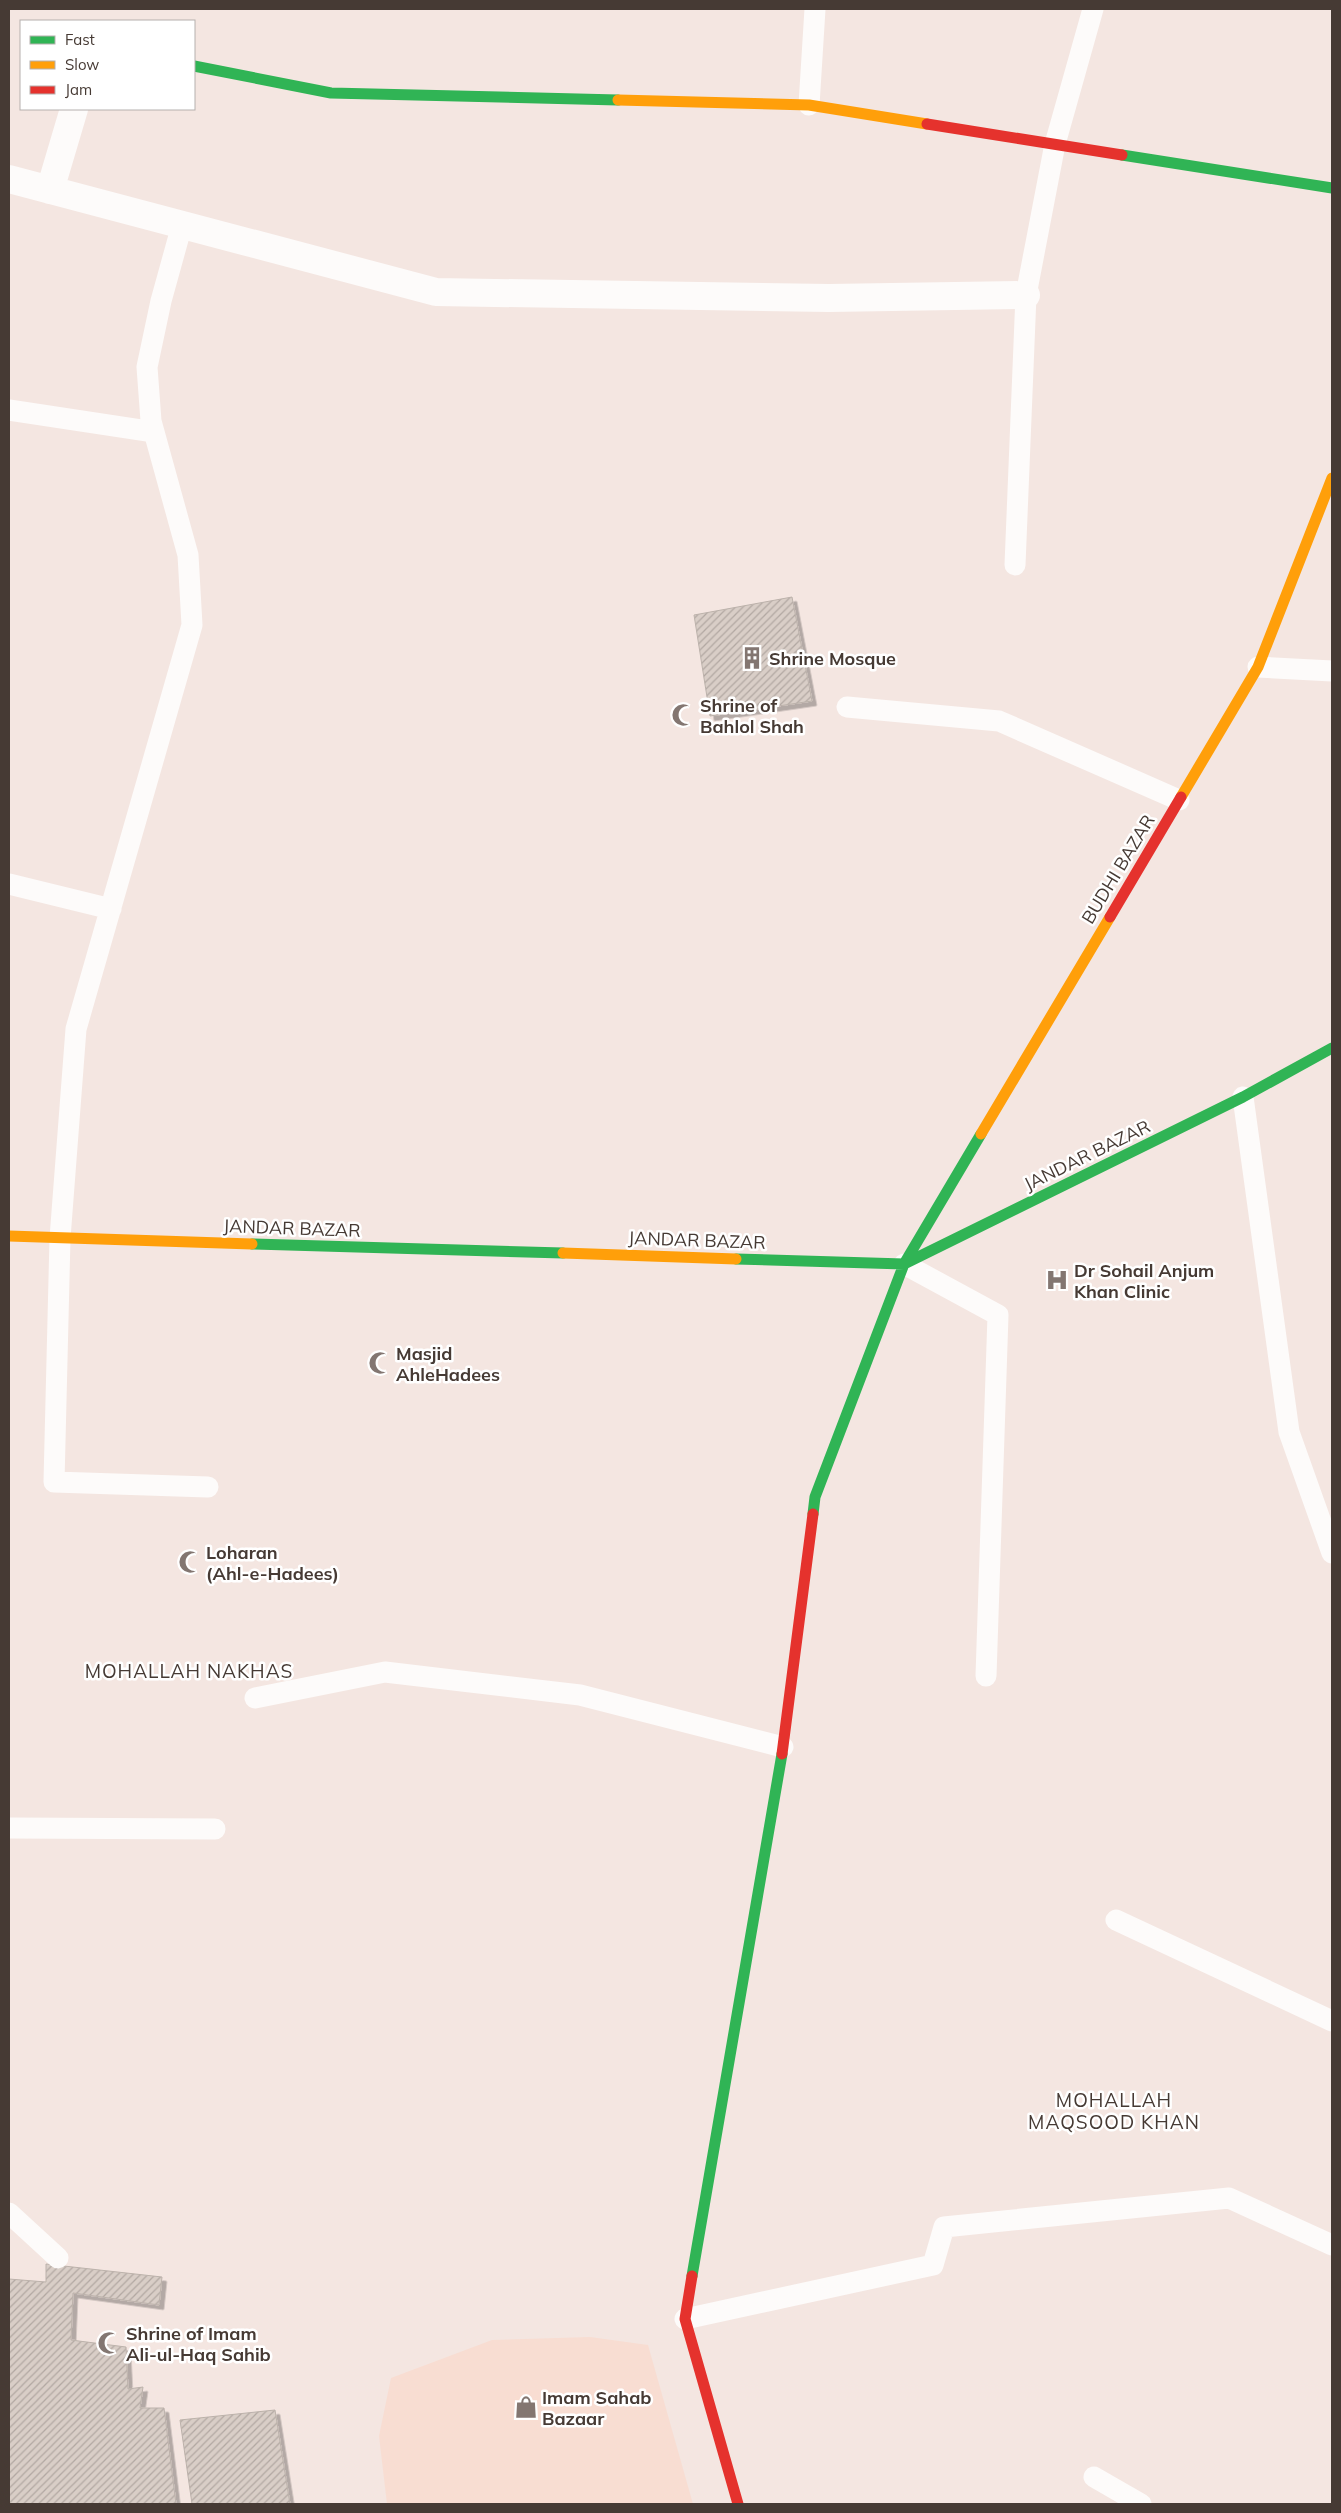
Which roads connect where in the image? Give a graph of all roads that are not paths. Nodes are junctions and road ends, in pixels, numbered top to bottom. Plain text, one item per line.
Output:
1 (814, 9) edge
2 (1093, 9) edge
3 (195, 66) edge
4 (809, 105) junction
5 (74, 110) edge
6 (1055, 144) junction
7 (9, 179) edge
8 (1332, 188) edge
9 (50, 190) junction
10 (182, 225) junction
11 (1026, 295) junction
12 (9, 410) edge
13 (154, 432) junction
14 (1332, 478) edge
15 (1016, 565) dead end
16 (1258, 667) junction
17 (1332, 671) edge
18 (847, 707) dead end
19 (1179, 800) junction
20 (9, 884) edge
21 (111, 909) junction
22 (1332, 1048) edge
23 (1243, 1097) junction
24 (9, 1236) edge
25 (60, 1238) junction
26 (904, 1264) junction
27 (208, 1487) dead end
28 (1332, 1553) edge
29 (986, 1676) dead end
30 (255, 1698) dead end
31 (783, 1748) junction
32 (9, 1828) edge
33 (215, 1829) dead end
34 (1116, 1920) dead end
35 (1332, 2021) edge
36 (9, 2213) edge
37 (1332, 2245) edge
38 (58, 2258) dead end
39 (685, 2319) junction
40 (1094, 2477) dead end
41 (738, 2504) edge
42 (1142, 2504) edge

1 - 4 lane
2 - 6 lane
3 - 4 street
4 - 6 street
5 - 9 street
6 - 8 street
6 - 11 lane
7 - 9 street
9 - 10 street
10 - 11 street
10 - 13 lane
11 - 15 lane
12 - 13 lane
13 - 21 lane
14 - 16 street, BUDHI BAZAR
16 - 17 lane
16 - 19 street, BUDHI BAZAR
18 - 19 lane
19 - 26 street, BUDHI BAZAR
20 - 21 lane
21 - 25 lane
22 - 23 street, JANDAR BAZAR
23 - 26 street, JANDAR BAZAR
23 - 28 lane
24 - 25 street, JANDAR BAZAR
25 - 26 street, JANDAR BAZAR
25 - 27 lane
26 - 29 lane
26 - 31 street, BUDHI BAZAR
30 - 31 lane
31 - 39 street, BUDHI BAZAR
32 - 33 lane
34 - 35 lane
36 - 38 lane
37 - 39 lane
39 - 41 street
40 - 42 lane

